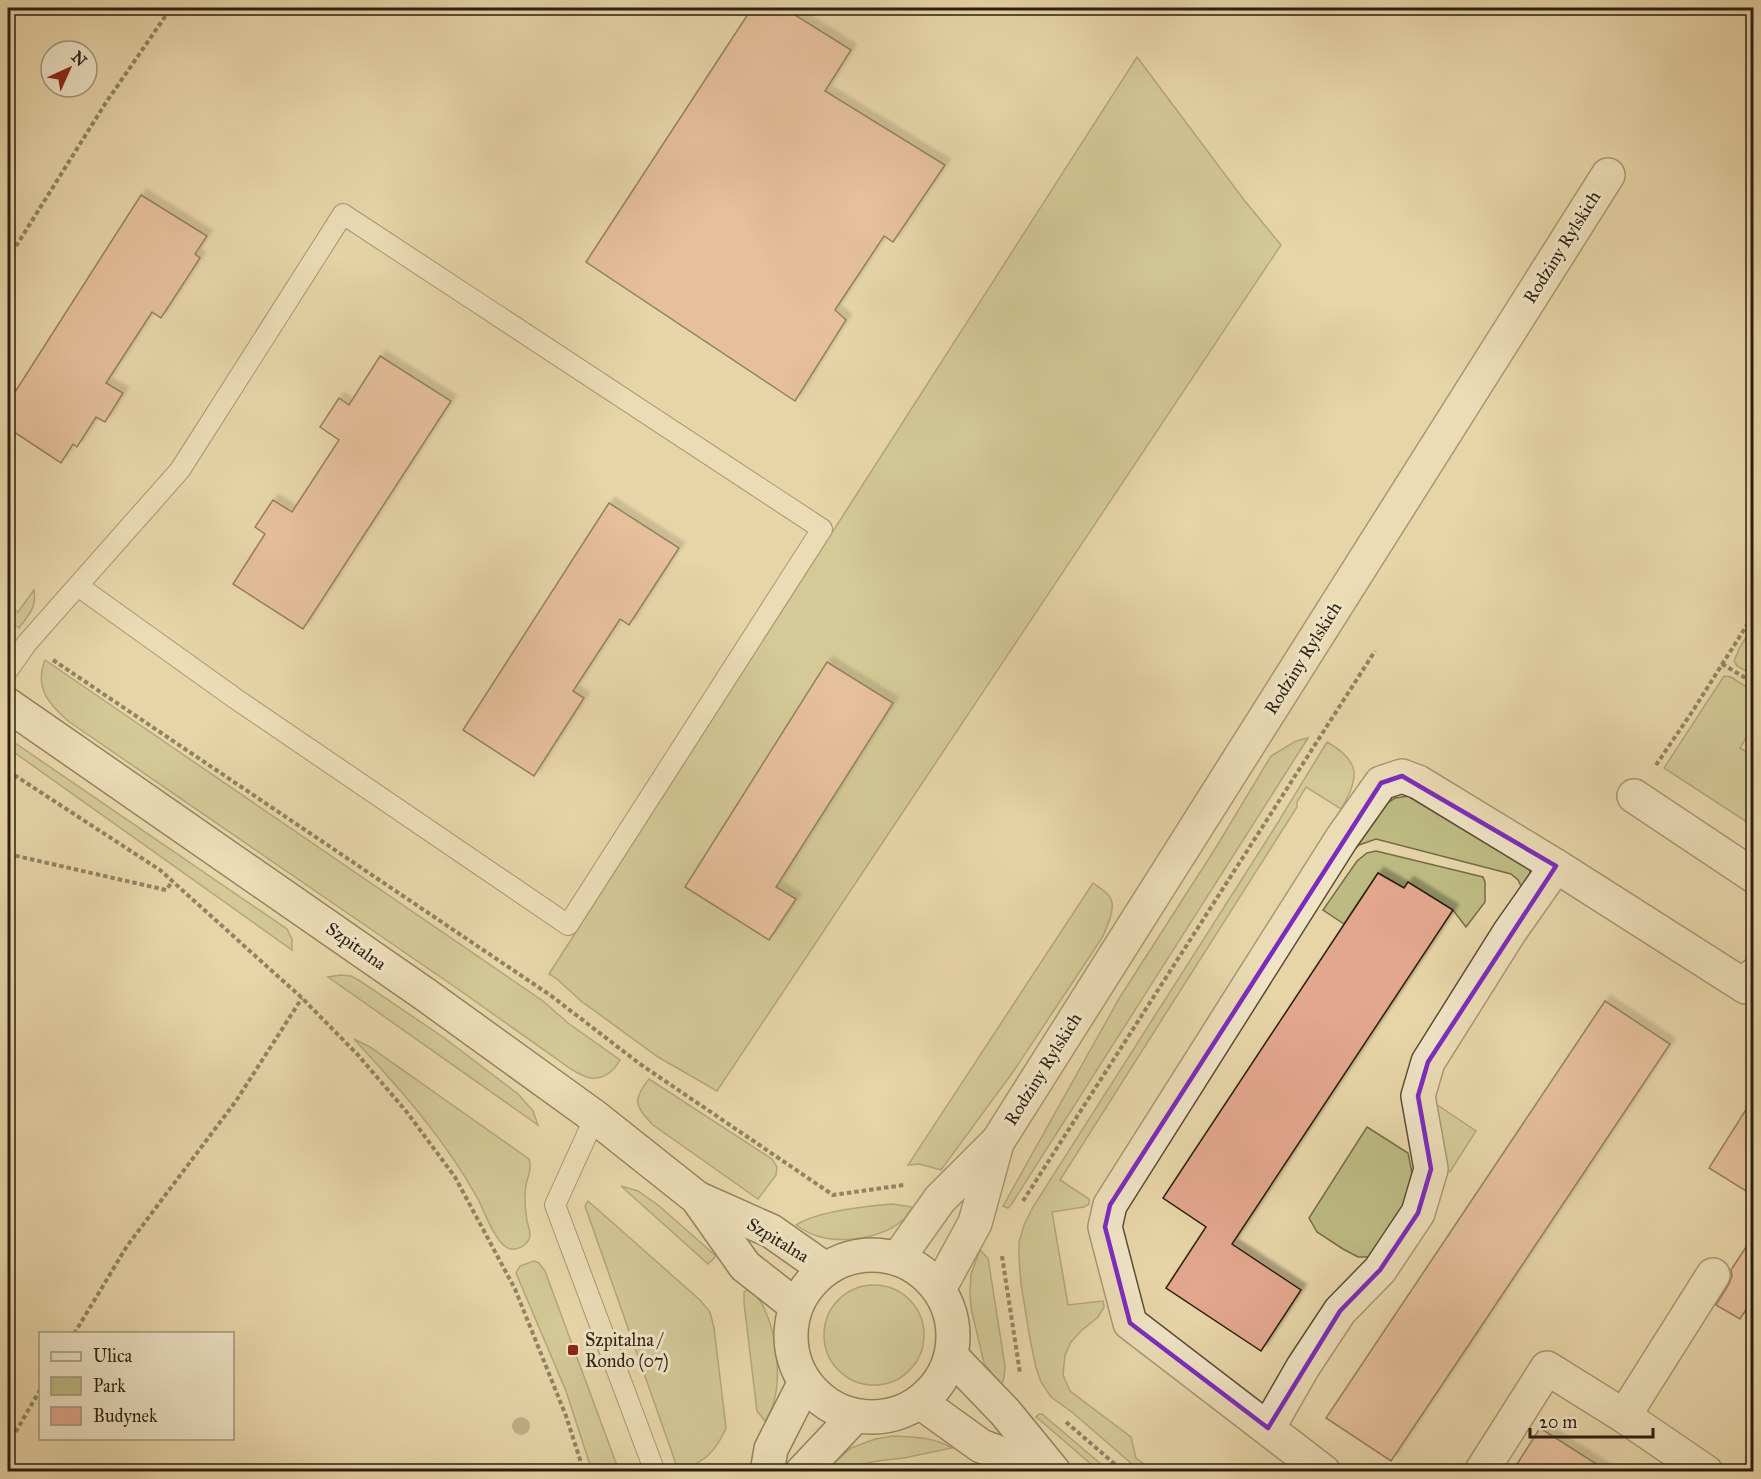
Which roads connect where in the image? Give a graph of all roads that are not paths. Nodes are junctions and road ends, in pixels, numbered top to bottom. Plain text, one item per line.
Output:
1 (1608, 175) dead end
2 (78, 586) junction
3 (8, 670) edge
4 (8, 705) edge
5 (1634, 796) road end
6 (1556, 866) junction
7 (1754, 876) edge
8 (1754, 975) edge
9 (595, 1117) junction
10 (998, 1141) junction
11 (697, 1198) junction
12 (898, 1258) junction
13 (825, 1269) junction
14 (1713, 1275) dead end
15 (939, 1288) junction
16 (796, 1306) junction
17 (952, 1357) junction
18 (805, 1382) junction
19 (920, 1402) junction
20 (855, 1416) junction
21 (1624, 1416) junction
22 (1268, 1428) junction
23 (655, 1472) edge
24 (767, 1472) edge
25 (802, 1472) edge
26 (1052, 1472) edge
27 (1324, 1472) edge
28 (1480, 1472) edge
29 (1706, 1472) edge

1 - 10 street, Rodziny Rylskich
2 - 2 lane
2 - 3 lane
4 - 9 street, Szpitalna
5 - 7 street
6 - 8 street
6 - 22 street
6 - 22 street
9 - 11 street, Szpitalna
9 - 23 lane
10 - 12 street, Rodziny Rylskich
10 - 15 street, Rodziny Rylskich
11 - 13 street, Szpitalna
11 - 16 street, Szpitalna
12 - 13 street
12 - 15 street
13 - 16 street
14 - 21 street
15 - 17 street
16 - 18 street
17 - 19 street
17 - 26 street
18 - 20 street
18 - 24 street
19 - 20 street
19 - 26 street
20 - 25 street
21 - 28 street
21 - 29 street
22 - 27 street

